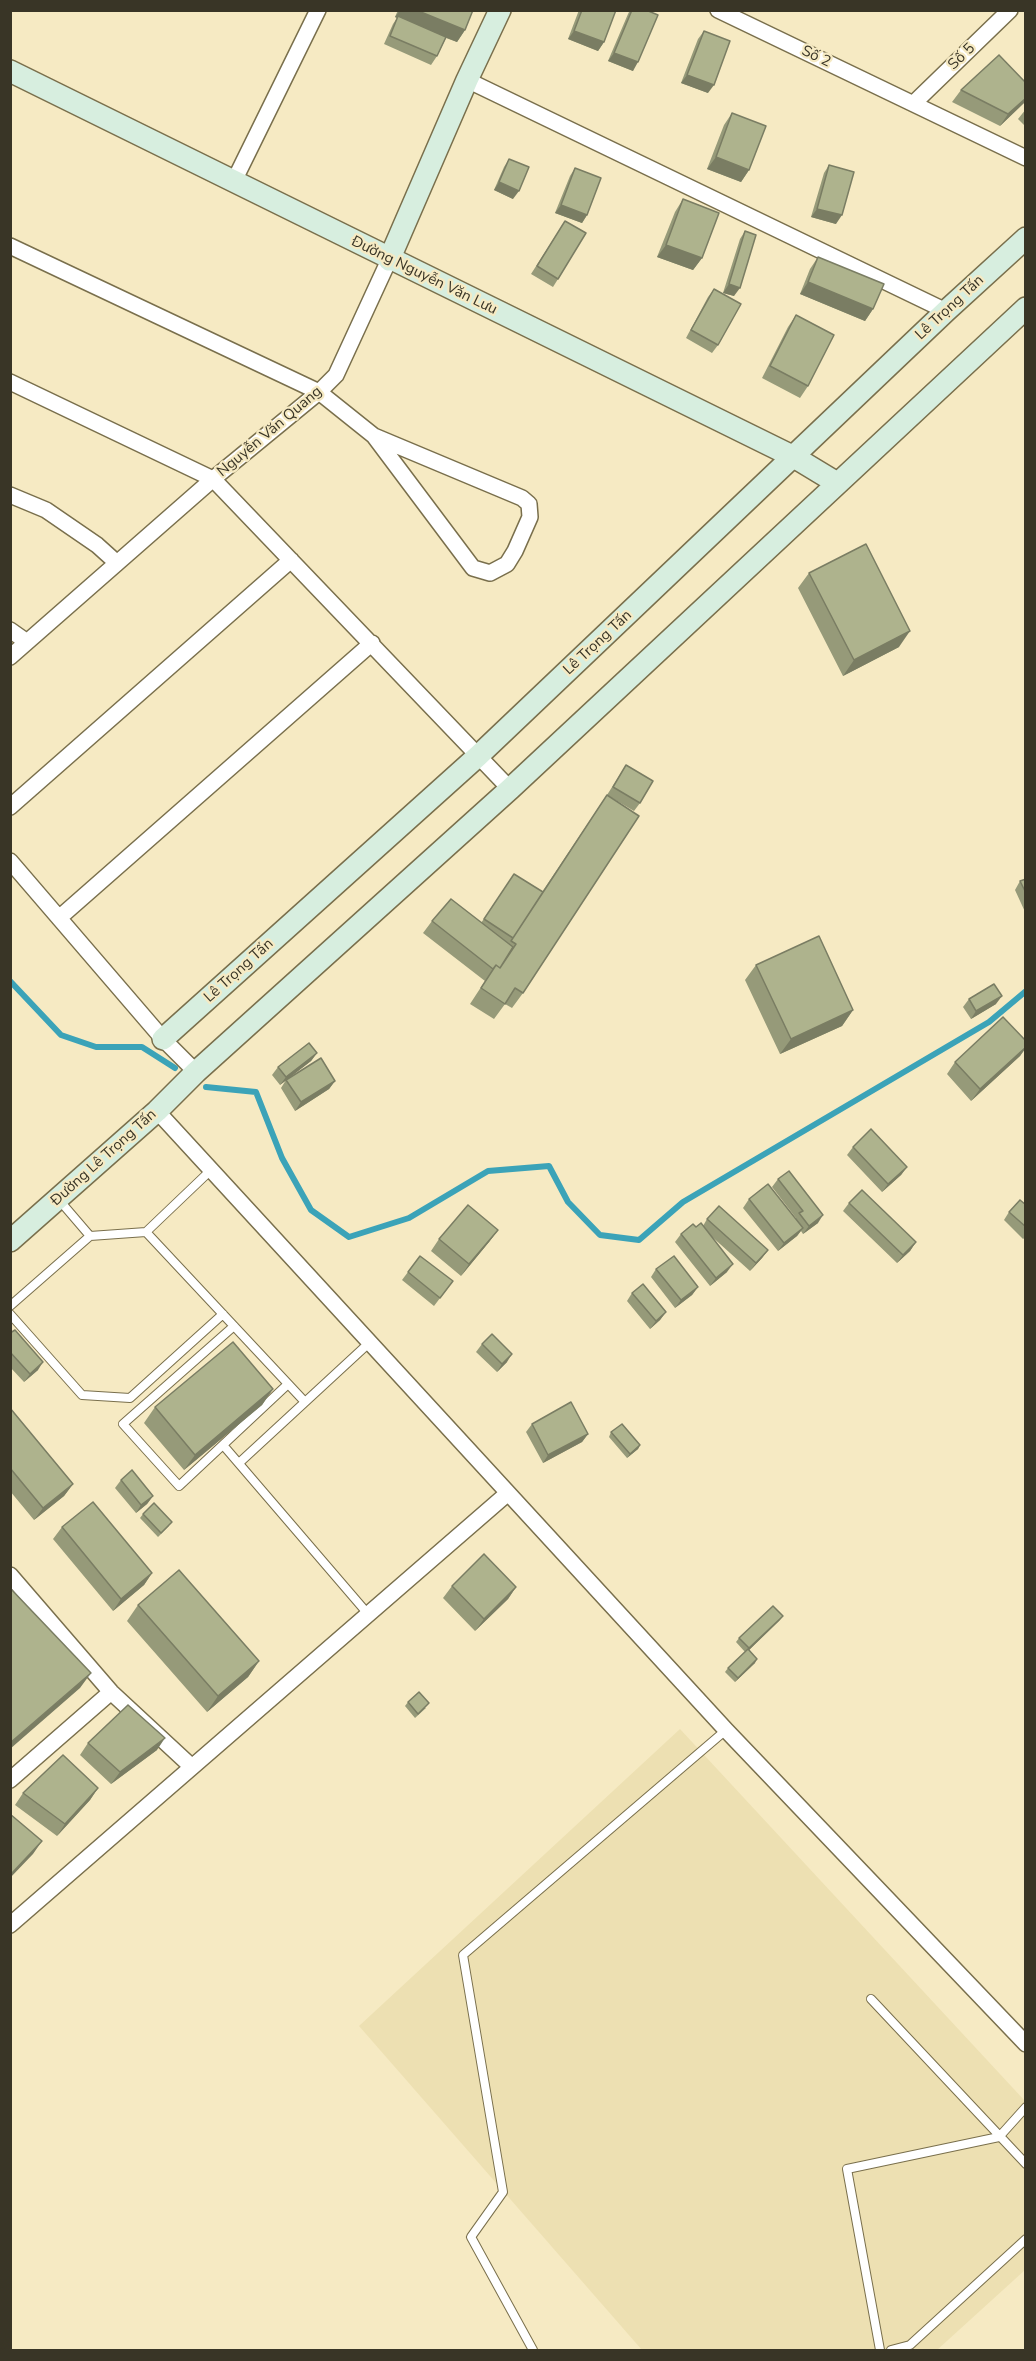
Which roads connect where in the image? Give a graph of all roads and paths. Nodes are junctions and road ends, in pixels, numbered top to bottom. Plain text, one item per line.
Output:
1 (318, 10) edge
2 (500, 10) edge
3 (718, 10) edge
4 (1010, 10) edge
5 (10, 71) edge
6 (467, 80) junction
7 (914, 103) junction
8 (1026, 158) edge
9 (234, 181) junction
10 (1026, 238) edge
11 (10, 246) edge
12 (389, 260) junction
13 (1026, 308) edge
14 (946, 311) junction
15 (10, 382) edge
16 (319, 392) junction
17 (374, 436) junction
18 (794, 457) junction
19 (213, 479) junction
20 (837, 483) junction
21 (10, 495) edge
22 (291, 560) junction
23 (117, 563) junction
24 (10, 630) edge
25 (27, 642) junction
26 (372, 643) junction
27 (10, 657) edge
28 (478, 756) junction
29 (510, 789) junction
30 (10, 807) edge
31 (10, 861) edge
32 (59, 918) junction
33 (163, 1039) junction
34 (196, 1072) junction
35 (157, 1111) junction
36 (211, 1170) junction
37 (58, 1199) junction
38 (147, 1232) junction
39 (90, 1236) junction
40 (10, 1241) edge
41 (10, 1306) edge
42 (10, 1314) edge
43 (223, 1314) junction
44 (234, 1326) junction
45 (369, 1343) junction
46 (288, 1384) junction
47 (305, 1402) junction
48 (223, 1444) junction
49 (239, 1463) junction
50 (508, 1492) junction
51 (10, 1575) edge
52 (368, 1614) junction
53 (111, 1692) junction
54 (726, 1730) junction
55 (192, 1767) junction
56 (10, 1780) edge
57 (10, 1925) edge
58 (871, 2000) dead end
59 (1026, 2044) edge
60 (1026, 2107) edge
61 (999, 2137) junction
62 (1026, 2164) edge
63 (1026, 2239) edge
64 (533, 2350) edge
65 (880, 2350) edge
66 (891, 2350) edge

1 - 9 street
2 - 6 street, Nguyễn Văn Quang
3 - 7 street, Số 2
4 - 7 street, Số 5
5 - 9 street, Đường Nguyễn Văn Lưu
6 - 12 street, Nguyễn Văn Quang
6 - 14 street
7 - 8 street, Số 2
9 - 12 street, Đường Nguyễn Văn Lưu
10 - 14 street, Lê Trọng Tấn
11 - 16 street
12 - 16 street, Nguyễn Văn Quang
12 - 18 street, Đường Nguyễn Văn Lưu
13 - 20 street
14 - 18 street, Lê Trọng Tấn
15 - 19 street
16 - 17 street
16 - 19 street, Nguyễn Văn Quang
17 - 17 street
18 - 20 street, Đường Nguyễn Văn Lưu
18 - 28 street, Lê Trọng Tấn
19 - 22 street
19 - 23 street, Nguyễn Văn Quang
20 - 29 street
21 - 23 street
22 - 26 street
22 - 30 street
23 - 25 street, Nguyễn Văn Quang
24 - 25 street
25 - 27 street, Nguyễn Văn Quang
26 - 28 street
26 - 32 street
28 - 29 street
28 - 33 street, Lê Trọng Tấn
29 - 34 street
31 - 32 street
32 - 33 street
33 - 34 street
34 - 35 street, Đường Lê Trọng Tấn
35 - 36 street
35 - 37 street, Đường Lê Trọng Tấn
36 - 38 lane
36 - 45 street
37 - 39 lane
37 - 40 street, Đường Lê Trọng Tấn
38 - 39 lane
38 - 43 lane
39 - 41 lane
42 - 43 lane
43 - 44 lane
44 - 46 lane
44 - 48 lane
45 - 47 lane
45 - 50 street
46 - 47 lane
46 - 48 lane
47 - 49 lane
48 - 49 lane
49 - 52 lane
50 - 52 street
50 - 54 street
51 - 53 street
52 - 55 street
53 - 55 street
53 - 56 street
54 - 59 street
54 - 64 lane
55 - 57 street
58 - 61 lane
60 - 61 lane
61 - 62 lane
61 - 65 lane
63 - 66 lane

